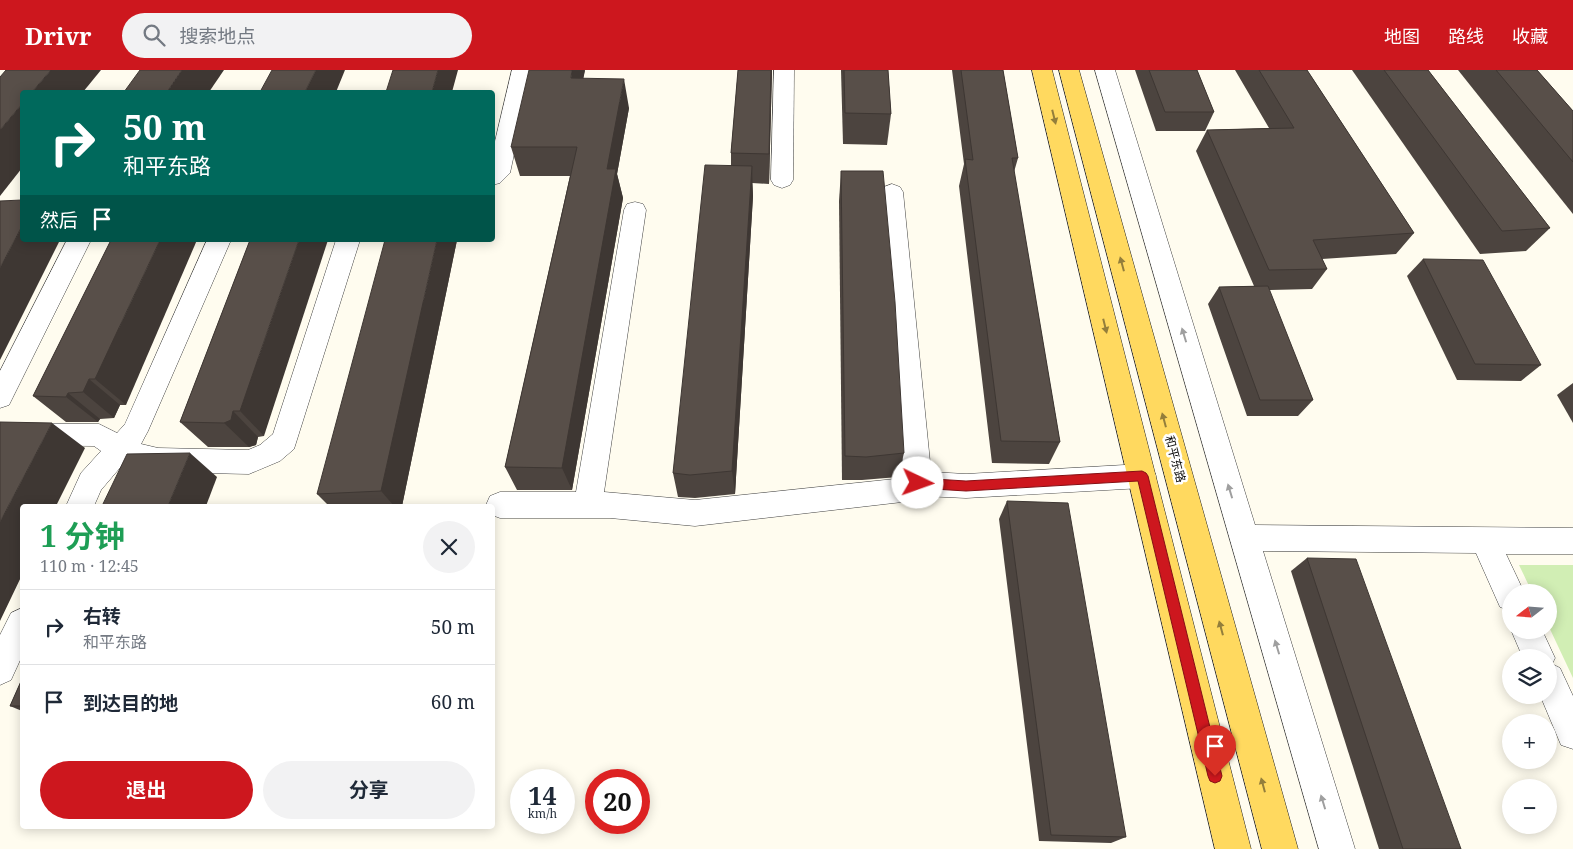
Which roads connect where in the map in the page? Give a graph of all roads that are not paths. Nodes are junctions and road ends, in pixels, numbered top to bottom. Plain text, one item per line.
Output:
1 (522, 70) edge
2 (784, 70) edge
3 (1042, 70) edge
4 (1069, 70) edge
5 (1104, 70) edge
6 (495, 176) edge
7 (782, 180) dead end
8 (892, 192) dead end
9 (635, 210) dead end
10 (78, 242) edge
11 (218, 242) edge
12 (347, 242) edge
13 (0, 398) edge
14 (0, 434) edge
15 (120, 450) junction
16 (1142, 476) junction
17 (918, 483) junction
18 (81, 504) edge
19 (500, 505) dead end
20 (588, 505) junction
21 (1244, 538) junction
22 (1486, 540) junction
23 (1573, 541) edge
24 (1505, 584) edge
25 (20, 627) edge
26 (0, 669) edge
27 (1557, 697) edge
28 (1573, 733) edge
29 (1233, 849) edge
30 (1280, 849) edge
31 (1337, 849) edge

1 - 6 street
2 - 7 street
3 -> 16 main road
30 -> 4 main road, 和平东路
21 -> 5 street
8 - 17 street
9 - 20 street
10 - 13 street
11 - 15 street
12 - 15 street
14 - 15 street
15 - 18 street
16 - 17 street
16 - 29 main road
17 - 20 street
19 - 20 street
21 - 22 street
31 -> 21 street
22 - 23 street
22 - 24 street
25 - 26 street
27 - 28 street

